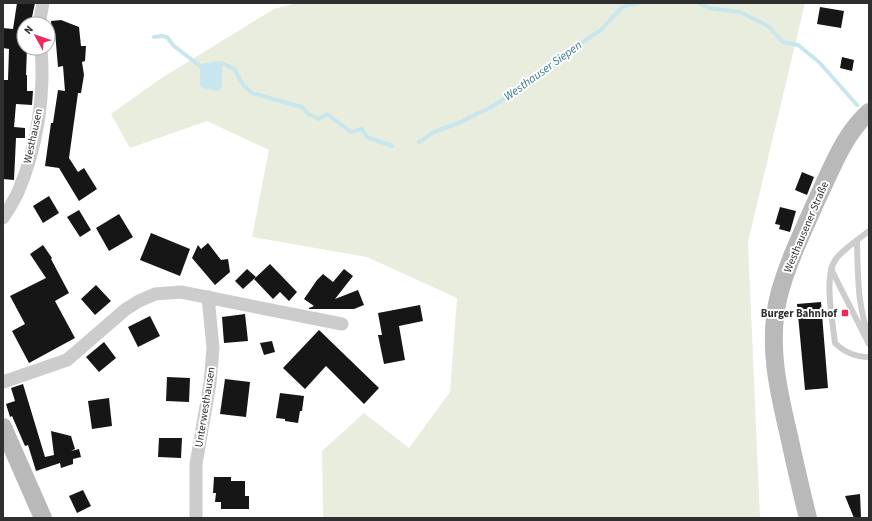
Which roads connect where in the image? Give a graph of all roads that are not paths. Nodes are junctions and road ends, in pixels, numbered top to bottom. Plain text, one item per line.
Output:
1 (42, 3) edge
2 (40, 16) edge
3 (41, 56) edge
4 (869, 112) edge
5 (3, 218) edge
6 (869, 231) edge
7 (857, 241) junction
8 (831, 270) junction
9 (208, 297) junction
10 (342, 324) dead end
11 (869, 337) edge
12 (869, 344) edge
13 (869, 357) edge
14 (3, 382) edge
15 (3, 427) edge
16 (44, 518) edge
17 (196, 518) edge
18 (808, 518) edge

1 - 2 street
3 - 5 street, Westhausen
4 - 18 main road, Westhausener Straße
6 - 7 lane
7 - 8 lane
7 - 11 lane
8 - 12 lane
8 - 13 lane
9 - 10 street
9 - 14 street
9 - 17 street, Unterwesthausen
15 - 16 main road

